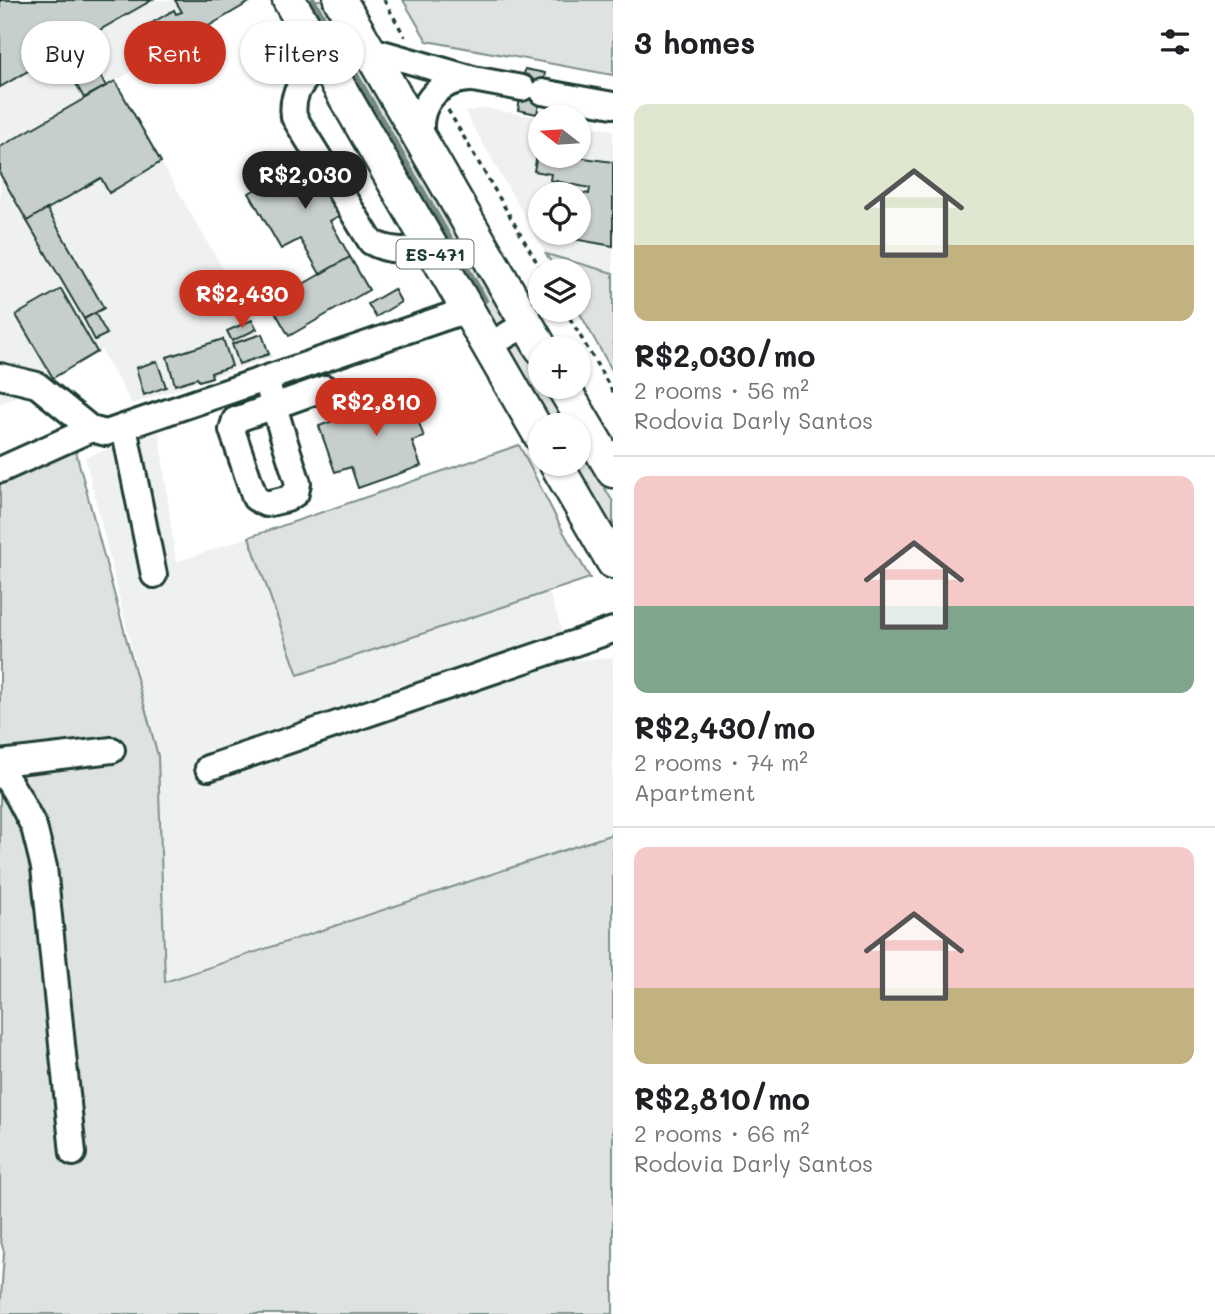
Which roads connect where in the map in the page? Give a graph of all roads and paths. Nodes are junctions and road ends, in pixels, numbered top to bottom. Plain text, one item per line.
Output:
1 (289, 0) edge
2 (340, 0) edge
3 (384, 0) edge
4 (301, 21) edge
5 (368, 49) junction
6 (421, 64) junction
7 (473, 79) junction
8 (300, 84) edge
9 (337, 84) edge
10 (437, 91) junction
11 (613, 105) edge
12 (423, 143) junction
13 (431, 248) junction
14 (535, 259) edge
15 (467, 310) junction
16 (572, 322) edge
17 (534, 336) edge
18 (528, 337) edge
19 (488, 346) junction
20 (0, 376) edge
21 (266, 379) junction
22 (326, 387) dead end
23 (613, 392) edge
24 (570, 399) edge
25 (528, 415) edge
26 (110, 429) junction
27 (0, 470) edge
28 (613, 471) edge
29 (563, 476) edge
30 (613, 562) edge
31 (154, 575) dead end
32 (613, 630) edge
33 (113, 750) dead end
34 (0, 765) edge
35 (208, 768) dead end
36 (73, 1153) dead end

1 - 4 main road, ES-471
2 - 5 main road, ES-471
3 - 6 path
5 - 6 lane
5 - 12 main road, ES-471
6 - 7 lane
7 - 10 lane
7 - 11 lane
8 - 13 lane
9 - 13 main road, ES-471
10 - 12 lane
10 - 14 path
12 - 17 main road, ES-471
13 - 15 main road, ES-471
15 - 19 main road, ES-471
15 - 21 lane
16 - 23 path
18 - 19 lane
19 - 25 main road, ES-471
20 - 26 lane
21 - 22 lane
21 - 26 lane
24 - 28 main road
26 - 27 lane
26 - 31 lane
29 - 30 main road
32 - 35 lane
33 - 34 lane
34 - 36 lane

